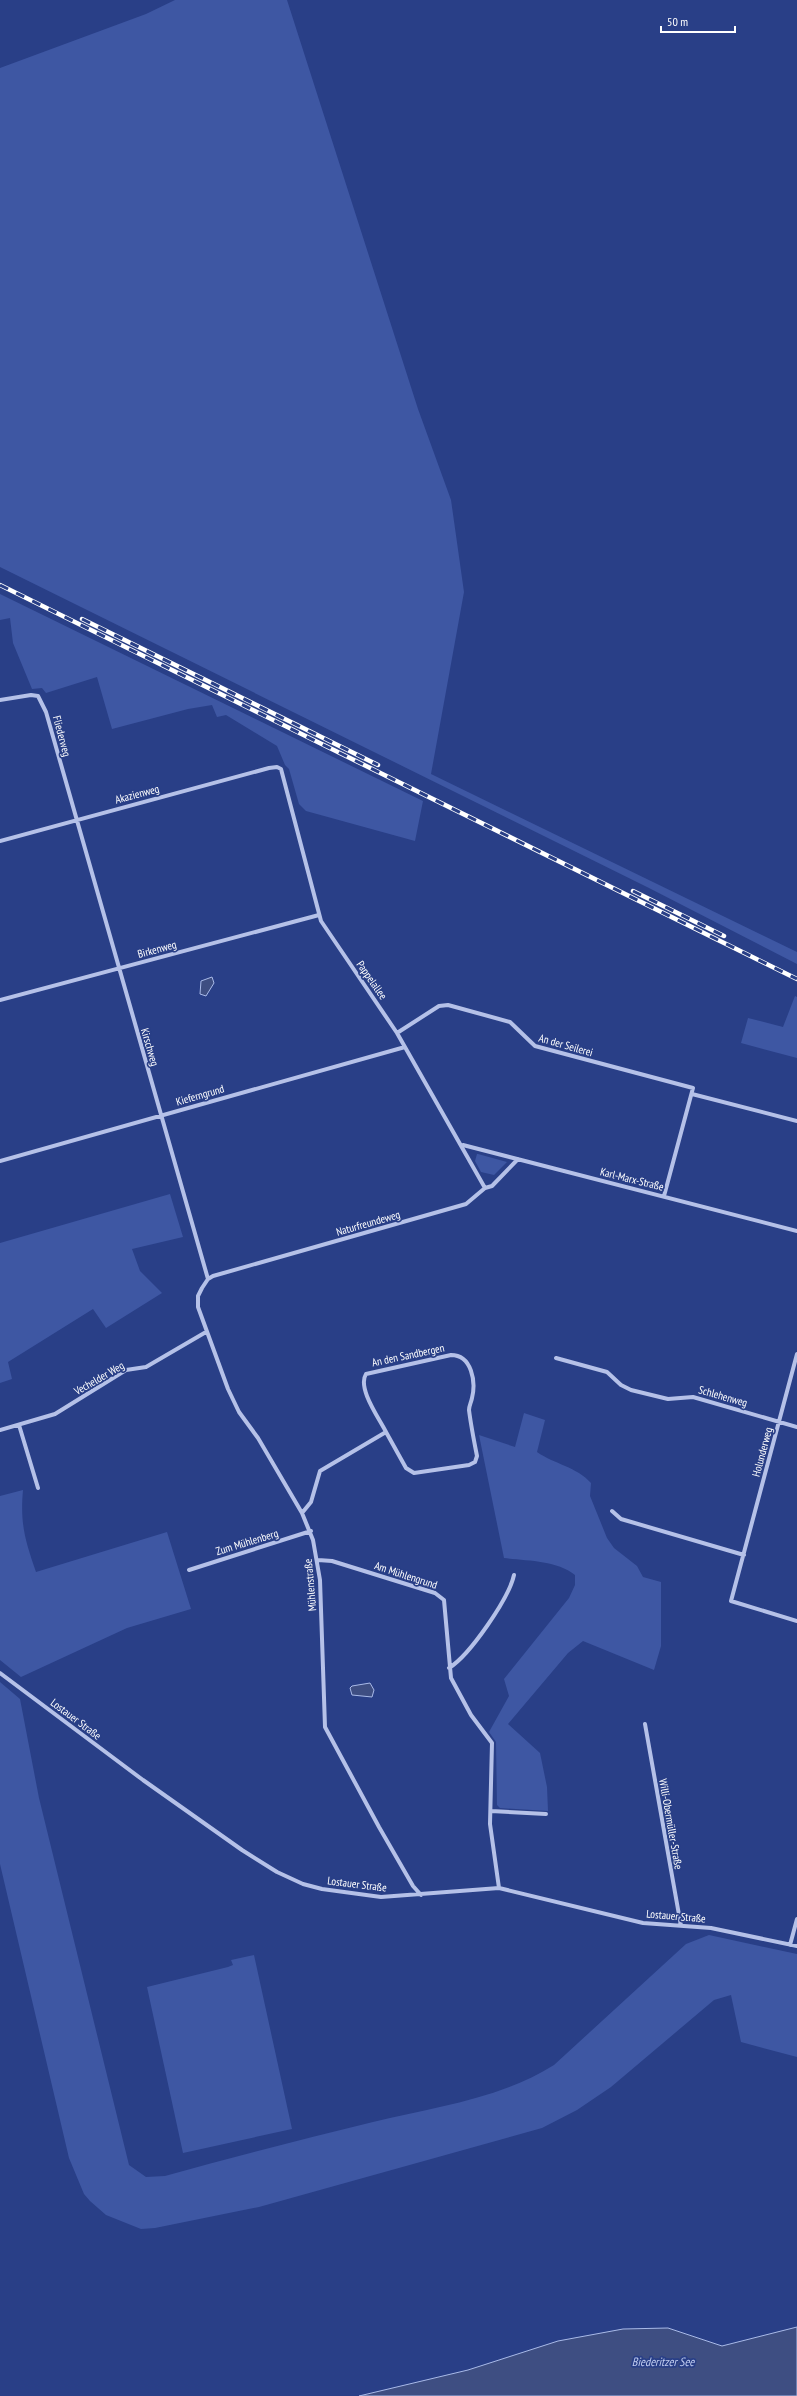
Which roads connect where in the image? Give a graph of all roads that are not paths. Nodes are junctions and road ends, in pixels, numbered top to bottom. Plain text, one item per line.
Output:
1 (0, 700) edge
2 (279, 768) joint
3 (76, 820) junction
4 (0, 841) edge
5 (319, 915) junction
6 (118, 968) junction
7 (0, 1000) edge
8 (397, 1032) junction
9 (405, 1047) junction
10 (692, 1094) junction
11 (160, 1116) junction
12 (797, 1121) edge
13 (463, 1145) junction
14 (518, 1159) junction
15 (0, 1161) edge
16 (485, 1188) junction
17 (664, 1196) junction
18 (797, 1231) edge
19 (208, 1279) junction
20 (206, 1332) junction
21 (797, 1354) edge
22 (556, 1358) dead end
23 (779, 1422) junction
24 (19, 1425) junction
25 (797, 1427) edge
26 (0, 1430) edge
27 (386, 1432) junction
28 (38, 1488) dead end
29 (612, 1511) dead end
30 (302, 1513) junction
31 (311, 1532) junction
32 (744, 1555) junction
33 (318, 1560) junction
34 (189, 1570) dead end
35 (514, 1575) dead end
36 (797, 1621) edge
37 (449, 1668) junction
38 (0, 1673) edge
39 (645, 1724) dead end
40 (491, 1811) junction
41 (546, 1814) dead end
42 (499, 1888) junction
43 (421, 1895) junction
44 (797, 1919) edge
45 (681, 1926) junction
46 (790, 1945) junction
47 (797, 1946) edge

1 - 3 street, Fliederweg
2 - 3 street, Akazienweg
2 - 5 street, Pappelallee
3 - 4 street, Akazienweg
3 - 6 street, Kirschweg
5 - 6 street, Birkenweg
5 - 8 street, Pappelallee
6 - 7 street, Birkenweg
6 - 11 street, Kirschweg
8 - 9 street, Pappelallee
8 - 10 street, An der Seilerei
9 - 11 street, Kieferngrund
9 - 13 street, Pappelallee
10 - 12 street, An der Seilerei
10 - 17 street
11 - 15 street, Kieferngrund
11 - 19 street, Kirschweg
13 - 14 street, Karl-Marx-Straße
13 - 16 street, Pappelallee
14 - 16 street, Naturfreundeweg
14 - 17 street, Karl-Marx-Straße
16 - 19 street, Naturfreundeweg
17 - 18 street, Karl-Marx-Straße
19 - 20 street, Mühlenstraße
20 - 24 street, Vechelder Weg
20 - 30 street, Mühlenstraße
21 - 23 street, Holunderweg
22 - 23 street, Schlehenweg
23 - 25 street, Schlehenweg
23 - 32 street, Holunderweg
24 - 26 street, Vechelder Weg
24 - 28 street
27 - 27 street, An den Sandbergen
27 - 30 street
29 - 32 street
30 - 31 street, Mühlenstraße
31 - 33 street, Mühlenstraße
31 - 34 street, Zum Mühlenberg
32 - 36 street, Holunderweg
33 - 37 street, Am Mühlengrund
33 - 43 street, Mühlenstraße
35 - 37 street
37 - 40 street, Am Mühlengrund
38 - 43 street, Lostauer Straße
39 - 45 street, Willi-Obermüller-Straße
40 - 41 street
40 - 42 street, Am Mühlengrund
42 - 43 street, Lostauer Straße
42 - 45 street, Lostauer Straße
44 - 46 street
45 - 46 street, Lostauer Straße
46 - 47 street, Lostauer Straße

